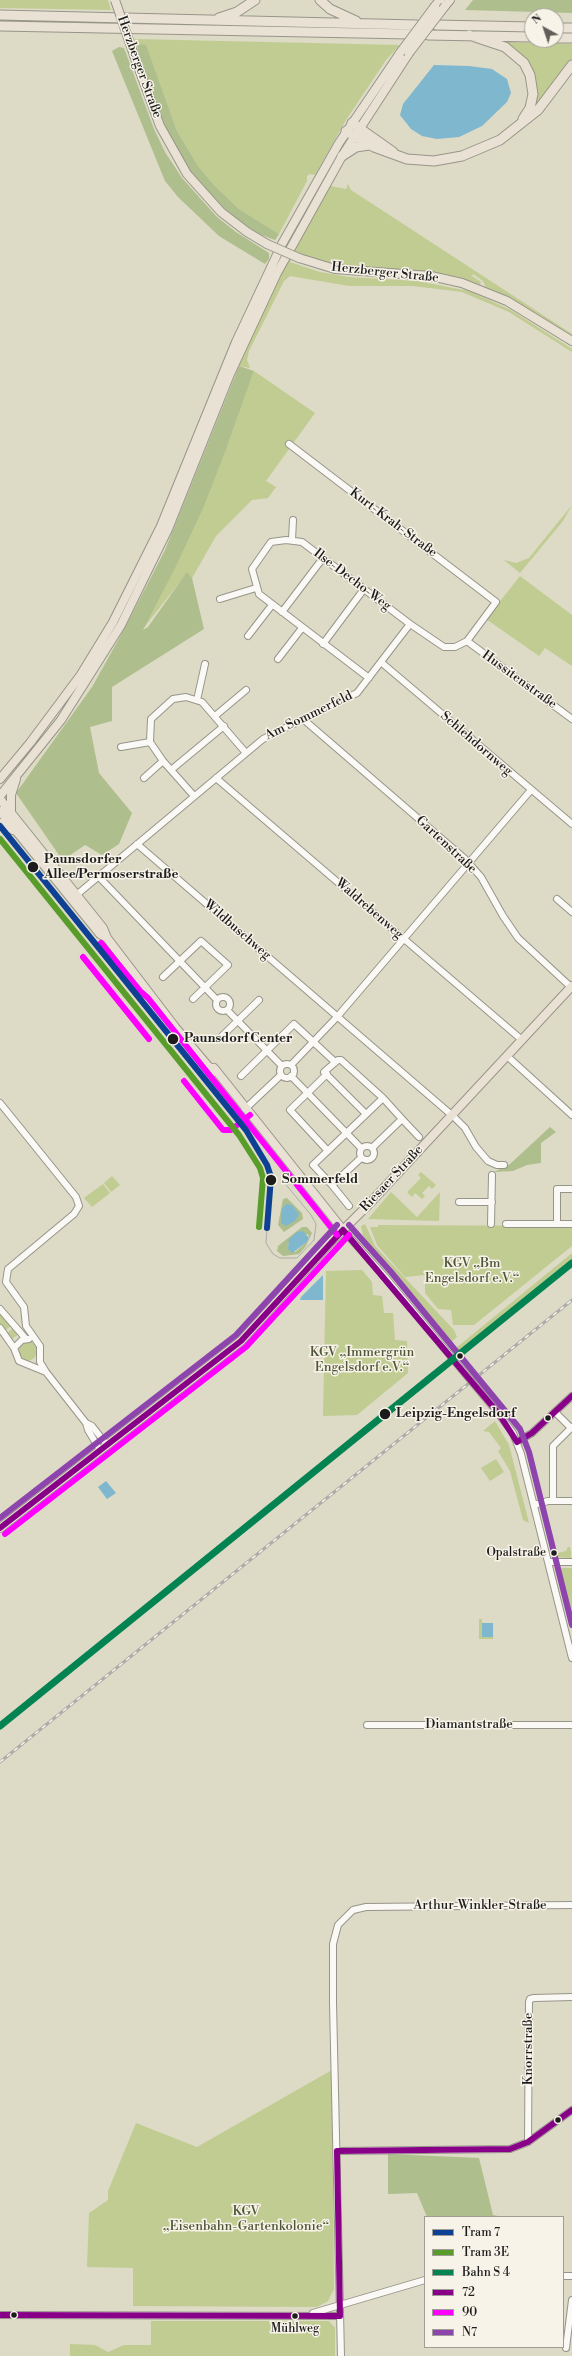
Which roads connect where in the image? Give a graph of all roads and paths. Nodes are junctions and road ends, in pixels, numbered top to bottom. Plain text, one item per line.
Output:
1 (115, 0) edge
2 (255, 0) edge
3 (320, 0) edge
4 (442, 3) edge
5 (0, 15) edge
6 (206, 20) junction
7 (363, 24) junction
8 (417, 24) dead end
9 (436, 25) dead end
10 (0, 26) edge
11 (524, 27) edge
12 (410, 34) dead end
13 (428, 35) dead end
14 (469, 35) junction
15 (524, 37) edge
16 (572, 65) edge
17 (520, 124) junction
18 (355, 125) junction
19 (350, 134) junction
20 (369, 145) junction
21 (395, 155) junction
22 (342, 156) junction
23 (572, 342) edge
24 (289, 444) dead end
25 (293, 520) dead end
26 (292, 540) junction
27 (323, 558) junction
28 (256, 588) junction
29 (364, 589) junction
30 (220, 599) dead end
31 (272, 605) junction
32 (282, 612) junction
33 (410, 624) junction
34 (302, 628) junction
35 (248, 636) dead end
36 (467, 641) junction
37 (323, 644) junction
38 (278, 659) dead end
39 (382, 663) junction
40 (205, 664) dead end
41 (369, 678) junction
42 (246, 690) dead end
43 (197, 700) junction
44 (215, 716) junction
45 (303, 719) junction
46 (572, 719) edge
47 (224, 726) junction
48 (150, 742) junction
49 (122, 746) dead end
50 (246, 753) junction
51 (163, 761) junction
52 (171, 770) junction
53 (16, 777) junction
54 (144, 778) dead end
55 (216, 778) junction
56 (0, 779) edge
57 (531, 790) junction
58 (0, 796) edge
59 (194, 796) junction
60 (0, 799) edge
61 (0, 811) edge
62 (11, 813) junction
63 (0, 823) edge
64 (572, 824) edge
65 (24, 841) junction
66 (137, 844) junction
67 (468, 863) junction
68 (99, 877) junction
69 (74, 897) junction
70 (557, 899) dead end
71 (572, 912) edge
72 (404, 939) junction
73 (180, 961) junction
74 (163, 977) dead end
75 (205, 987) junction
76 (572, 987) edge
77 (193, 999) dead end
78 (217, 1000) junction
79 (260, 1000) dead end
80 (227, 1010) junction
81 (337, 1017) junction
82 (238, 1021) junction
83 (221, 1037) dead end
84 (522, 1040) junction
85 (314, 1043) junction
86 (267, 1050) junction
87 (507, 1056) junction
88 (335, 1062) junction
89 (291, 1065) junction
90 (282, 1066) junction
91 (327, 1074) junction
92 (282, 1075) junction
93 (241, 1076) dead end
94 (291, 1076) junction
95 (308, 1093) junction
96 (383, 1098) junction
97 (0, 1102) edge
98 (245, 1109) junction
99 (366, 1114) junction
100 (451, 1115) junction
101 (572, 1115) edge
102 (402, 1119) junction
103 (347, 1133) junction
104 (419, 1137) dead end
105 (361, 1148) junction
106 (372, 1148) junction
107 (328, 1151) junction
108 (361, 1158) junction
109 (504, 1165) dead end
110 (492, 1175) dead end
111 (332, 1185) junction
112 (572, 1189) edge
113 (459, 1202) dead end
114 (492, 1202) junction
115 (349, 1206) dead end
116 (491, 1224) dead end
117 (506, 1224) dead end
118 (557, 1224) junction
119 (572, 1224) edge
120 (343, 1230) junction
121 (0, 1309) edge
122 (0, 1328) edge
123 (26, 1339) junction
124 (35, 1340) junction
125 (14, 1348) junction
126 (41, 1352) junction
127 (25, 1363) junction
128 (46, 1372) junction
129 (572, 1396) edge
130 (555, 1412) junction
131 (86, 1423) junction
132 (572, 1428) edge
133 (517, 1442) junction
134 (107, 1445) junction
135 (100, 1450) junction
136 (553, 1501) junction
137 (572, 1501) edge
138 (534, 1505) junction
139 (0, 1528) edge
140 (548, 1562) junction
141 (572, 1562) edge
142 (572, 1658) edge
143 (367, 1725) dead end
144 (572, 1725) edge
145 (572, 1905) edge
146 (572, 1997) edge
147 (572, 2110) edge
148 (528, 2142) junction
149 (337, 2151) junction
150 (424, 2280) edge
151 (572, 2300) edge
152 (340, 2305) junction
153 (0, 2315) edge
154 (301, 2315) junction
155 (340, 2316) junction
156 (566, 2348) dead end
157 (341, 2356) edge

1 - 23 main road, Herzberger Straße, bridge
2 - 6 highway
3 - 7 highway
4 - 18 main road, bridge
4 - 18 main road, bridge
5 - 6 highway
6 - 7 highway
7 - 8 highway
9 - 11 highway
10 - 12 highway
13 - 14 highway
14 - 15 highway
14 - 17 highway
16 - 17 highway
17 - 21 highway
18 - 19 main road
18 - 21 highway
19 - 20 highway
19 - 22 main road
19 - 56 main road
20 - 21 highway
20 - 22 highway
22 - 53 main road
24 - 36 street, Kurt-Krah-Straße
25 - 26 street
26 - 27 street, Ilse-Decho-Weg
26 - 28 street
27 - 29 street, Ilse-Decho-Weg
27 - 32 street
28 - 30 street
28 - 31 street
29 - 33 street, Ilse-Decho-Weg
29 - 37 street
31 - 32 street
31 - 35 street
32 - 34 street
33 - 36 street
33 - 39 street, Am Sommerfeld
34 - 37 street
34 - 38 street
36 - 46 street, Hussitenstraße
37 - 41 street
39 - 41 street, Am Sommerfeld
39 - 57 street, Schlehdornweg
40 - 43 street
41 - 45 street, Am Sommerfeld
42 - 44 street
43 - 44 street
43 - 48 street
44 - 47 street
45 - 50 street, Am Sommerfeld
45 - 67 street, Gartenstraße
47 - 50 street
47 - 52 street
48 - 49 street
48 - 51 street
50 - 55 street, Am Sommerfeld
51 - 52 street
51 - 54 street
52 - 59 street
53 - 58 main road
53 - 62 main road
55 - 59 street, Am Sommerfeld
55 - 72 street, Waldrebenweg
57 - 64 street, Schlehdornweg
57 - 67 street
59 - 66 street, Am Sommerfeld
60 - 62 main road
61 - 65 main road
62 - 69 main road
63 - 65 main road
65 - 69 main road
66 - 68 street, Am Sommerfeld
66 - 81 street, Wildbuschweg
67 - 72 street
67 - 76 street, Gartenstraße
68 - 69 street, Am Sommerfeld
68 - 73 street
69 - 98 main road
70 - 71 street
72 - 81 street
72 - 84 street, Waldrebenweg
73 - 74 street
73 - 75 street
73 - 75 street
75 - 77 street
75 - 78 street
76 - 84 main road, Riesaer Straße
78 - 80 street
78 - 80 street
79 - 82 street
80 - 82 street
81 - 85 street
81 - 100 street, Wildbuschweg
82 - 83 street
82 - 86 street
84 - 87 main road, Riesaer Straße
85 - 86 street
85 - 88 street
85 - 89 street
86 - 90 street
86 - 93 street
87 - 100 main road, Riesaer Straße
87 - 101 street
88 - 91 street
88 - 96 street
89 - 90 street
89 - 94 street
90 - 92 street
91 - 95 street
91 - 99 street
92 - 94 street
92 - 98 street
94 - 95 street
95 - 103 street
95 - 107 street
96 - 99 street
96 - 102 street
97 - 124 street
98 - 120 main road
99 - 103 street
100 - 109 street, Wildbuschweg
100 - 120 main road, Riesaer Straße
102 - 104 street
102 - 106 street
103 - 105 street
103 - 107 street
105 - 106 street
105 - 108 street
106 - 108 street
107 - 111 street
108 - 111 street
110 - 114 street
111 - 115 street
112 - 118 street
113 - 114 street
114 - 116 street
117 - 118 street
118 - 119 street
120 - 133 street, bridge
120 - 134 main road, Riesaer Straße
121 - 123 street
122 - 125 street
123 - 124 street
123 - 125 street
124 - 126 street
125 - 127 street
126 - 127 street
126 - 128 street
127 - 128 street
128 - 131 street
129 - 130 street
130 - 132 street
130 - 133 street
131 - 134 street
131 - 135 street
132 - 136 street
133 - 138 street
134 - 135 main road, Riesaer Straße
135 - 139 main road, Riesaer Straße
136 - 137 street
136 - 138 street
138 - 140 street
140 - 141 street
140 - 142 street
143 - 144 street, Diamantstraße
145 - 149 street, Arthur-Winkler-Straße
146 - 148 street, Knorrstraße
147 - 148 street
148 - 149 street
149 - 152 street
150 - 152 street
151 - 156 street
152 - 154 street
152 - 155 street
153 - 154 street
154 - 155 street
155 - 157 street

